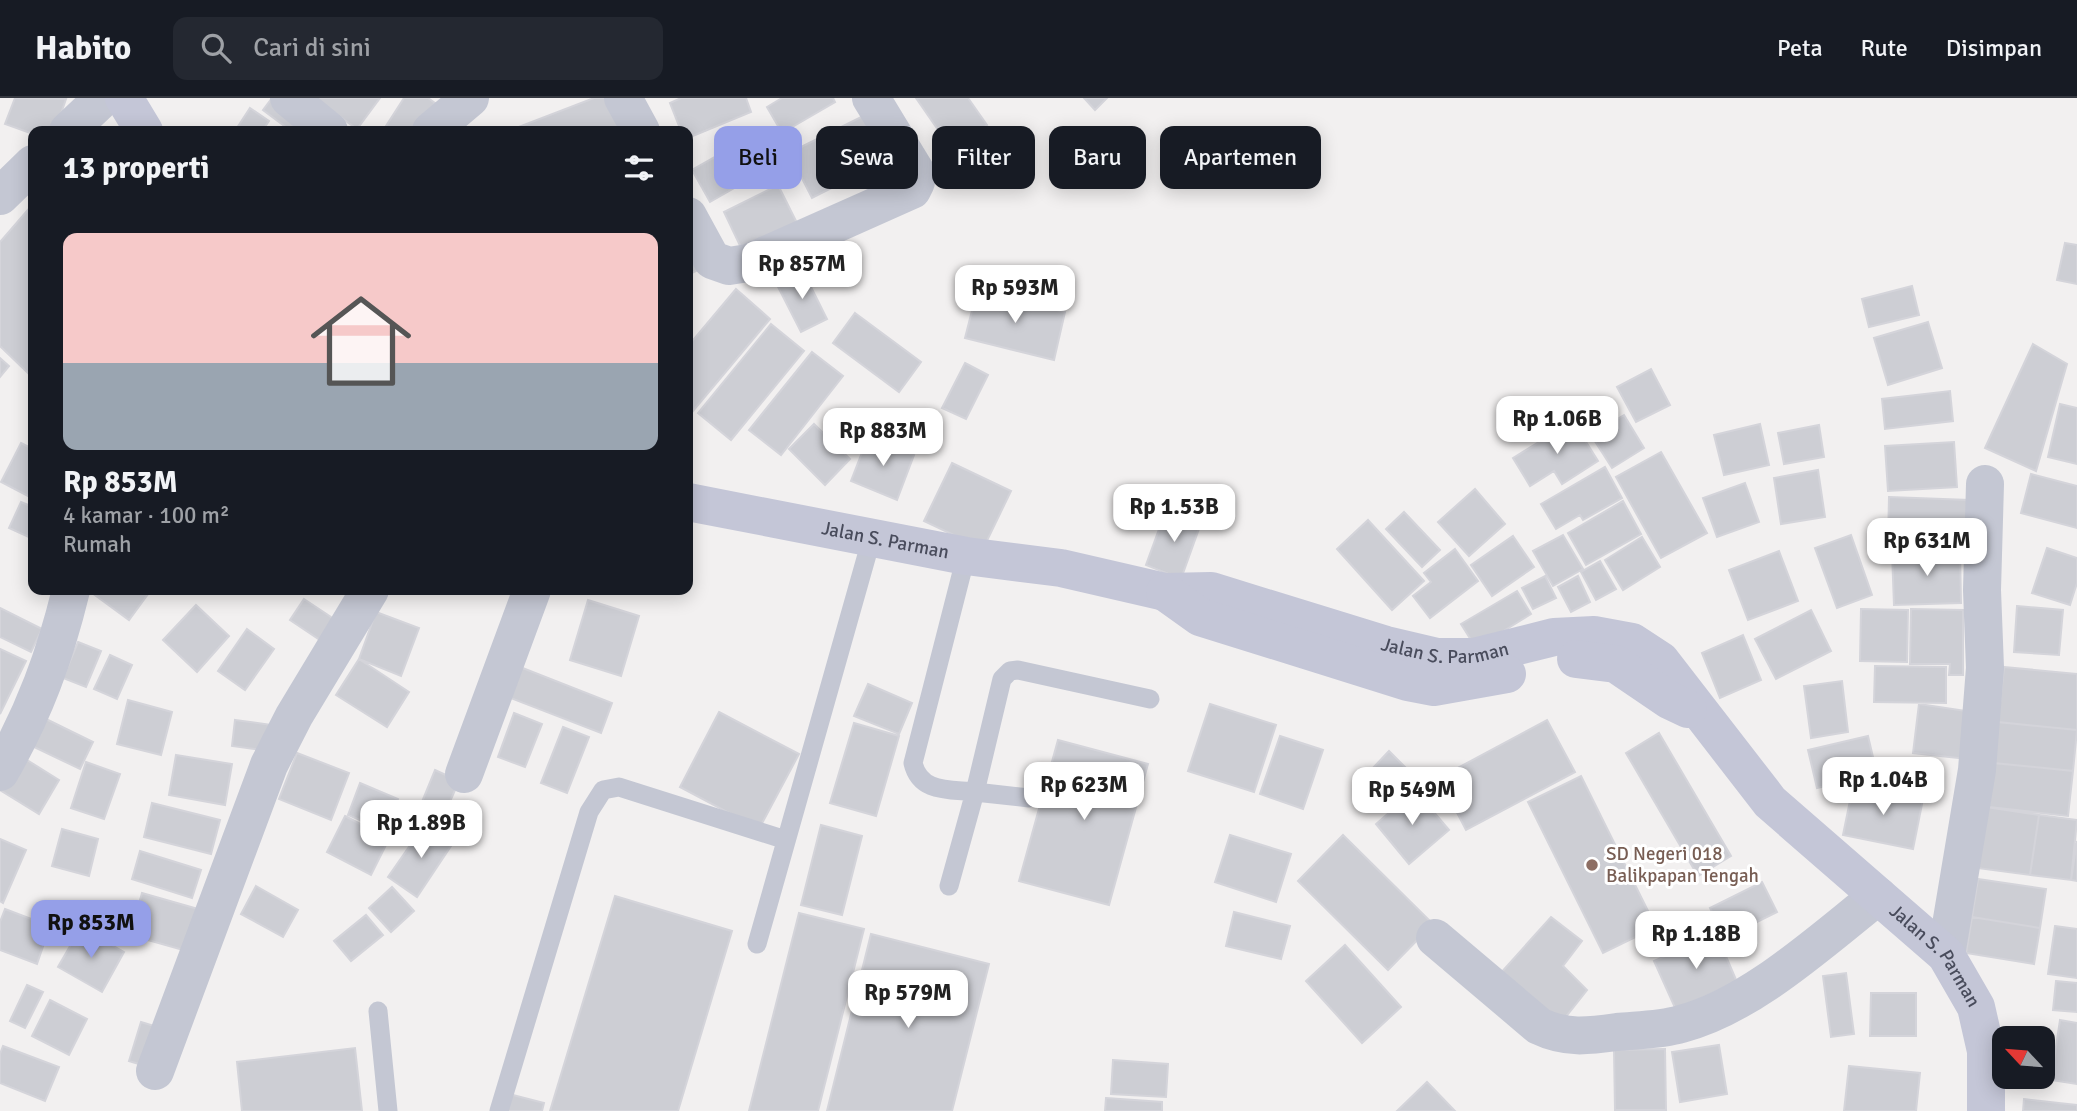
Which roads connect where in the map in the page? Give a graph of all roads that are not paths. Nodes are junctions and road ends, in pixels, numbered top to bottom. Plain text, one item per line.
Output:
1 (103, 98) edge
2 (124, 98) edge
3 (289, 98) edge
4 (470, 98) edge
5 (623, 98) edge
6 (871, 98) edge
7 (73, 126) edge
8 (142, 126) edge
9 (323, 126) edge
10 (437, 126) edge
11 (638, 126) edge
12 (28, 169) edge
13 (0, 196) edge
14 (693, 225) edge
15 (1984, 484) dead end
16 (693, 503) edge
17 (872, 537) junction
18 (966, 555) junction
19 (70, 595) edge
20 (367, 595) edge
21 (529, 595) edge
22 (1150, 699) dead end
23 (0, 772) edge
24 (464, 774) dead end
25 (975, 792) junction
26 (1029, 798) dead end
27 (786, 840) junction
28 (949, 886) dead end
29 (1878, 896) junction
30 (1435, 938) dead end
31 (757, 944) dead end
32 (1946, 955) junction
33 (378, 1011) dead end
34 (155, 1071) dead end
35 (388, 1111) edge
36 (499, 1111) edge
37 (1986, 1111) edge

1 - 7 street
2 - 8 main road
3 - 9 street
4 - 10 street
5 - 11 street
6 - 14 street
12 - 13 street
15 - 32 street
16 - 17 main road, Jalan S. Parman
17 - 18 main road, Jalan S. Parman
17 - 27 lane
18 - 25 lane
18 - 29 main road, Jalan S. Parman
19 - 23 street
20 - 34 street
21 - 24 street
22 - 25 lane
25 - 26 lane
25 - 28 lane
27 - 31 lane
27 - 36 lane
29 - 30 street
29 - 32 main road, Jalan S. Parman
32 - 37 main road, Jalan S. Parman
33 - 35 lane

